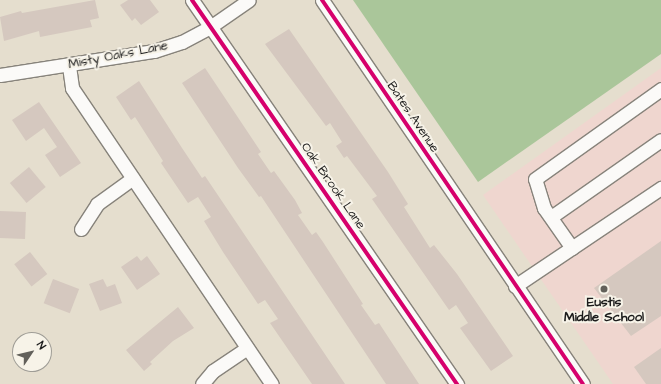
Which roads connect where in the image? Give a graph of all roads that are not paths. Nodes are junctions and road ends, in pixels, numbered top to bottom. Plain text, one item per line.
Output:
1 (192, 0) edge
2 (249, 0) edge
3 (322, 0) edge
4 (210, 27) junction
5 (70, 66) junction
6 (0, 75) edge
7 (661, 89) edge
8 (661, 140) edge
9 (133, 178) junction
10 (661, 188) edge
11 (551, 217) junction
12 (81, 229) dead end
13 (572, 248) junction
14 (515, 286) junction
15 (247, 348) junction
16 (202, 384) edge
17 (272, 384) edge
18 (457, 384) edge
19 (583, 384) edge

1 - 4 street, Oak Brook Lane
2 - 4 street, Misty Oaks Lane
3 - 14 street, Bates Avenue
4 - 5 street, Misty Oaks Lane
4 - 18 street, Oak Brook Lane
5 - 6 street, Misty Oaks Lane
5 - 9 street
7 - 11 street
8 - 11 street
9 - 12 street
9 - 15 street
10 - 13 street
11 - 13 street
13 - 14 street
14 - 19 street, Bates Avenue
15 - 16 street
15 - 17 street

